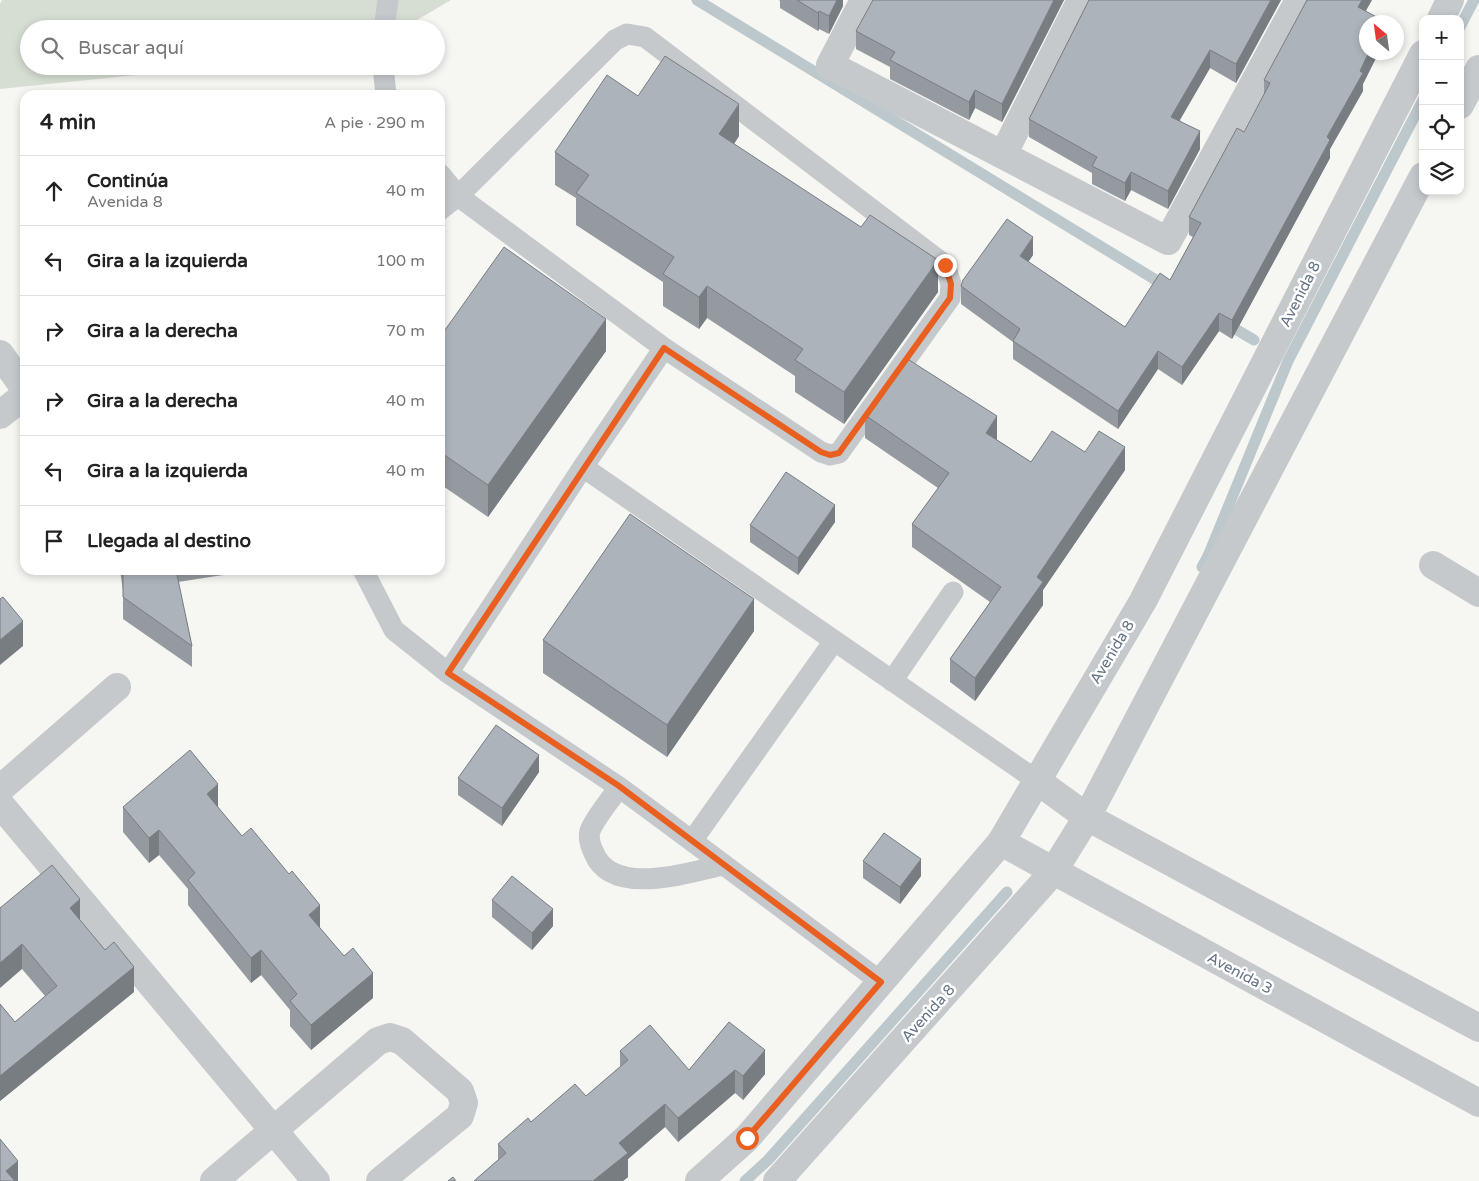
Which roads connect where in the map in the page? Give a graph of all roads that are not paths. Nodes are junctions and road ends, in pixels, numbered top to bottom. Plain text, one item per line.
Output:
1 (388, 0) edge
2 (864, 0) edge
3 (1081, 0) edge
4 (1299, 0) edge
5 (1450, 0) edge
6 (1443, 15) edge
7 (385, 20) edge
8 (1420, 60) edge
9 (1479, 69) edge
10 (383, 75) edge
11 (385, 90) edge
12 (1464, 97) edge
13 (1003, 155) junction
14 (445, 180) edge
15 (1419, 184) edge
16 (458, 196) junction
17 (445, 206) edge
18 (664, 348) junction
19 (0, 354) edge
20 (20, 382) edge
21 (20, 399) edge
22 (0, 415) edge
23 (583, 467) junction
24 (1433, 565) dead end
25 (366, 575) edge
26 (953, 592) dead end
27 (1479, 594) edge
28 (834, 640) junction
29 (448, 673) junction
30 (892, 681) junction
31 (117, 687) dead end
32 (1036, 780) junction
33 (619, 786) junction
34 (0, 789) edge
35 (0, 804) edge
36 (1087, 817) junction
37 (692, 841) junction
38 (1001, 842) junction
39 (724, 865) junction
40 (1054, 872) junction
41 (881, 982) junction
42 (1479, 1028) edge
43 (1479, 1102) edge
44 (272, 1130) junction
45 (214, 1181) edge
46 (316, 1181) edge
47 (380, 1181) edge
48 (699, 1181) edge
49 (777, 1181) edge

1 - 7 lane
2 - 13 street
3 - 13 street
4 - 13 street
5 - 6 street
8 - 32 street, Avenida 8
9 - 12 street
10 - 11 lane
14 - 16 lane
15 - 36 street, Avenida 8
16 - 17 lane
16 - 18 lane
16 - 18 lane
18 - 23 lane
19 - 20 street
21 - 22 street
23 - 28 lane
23 - 29 lane
24 - 27 street
25 - 29 lane
26 - 30 lane
28 - 30 lane
28 - 37 lane
29 - 33 lane
30 - 32 lane
31 - 34 street
32 - 36 street
32 - 38 street, Avenida 8
33 - 37 lane
33 - 39 lane
35 - 44 street
36 - 40 street, Avenida 8
36 - 42 street
37 - 39 lane
38 - 40 street, Avenida 3
38 - 41 street, Avenida 8
39 - 41 lane
40 - 43 street, Avenida 3
40 - 49 street, Avenida 8
41 - 48 street, Avenida 8
44 - 45 street
44 - 46 street
44 - 47 street

